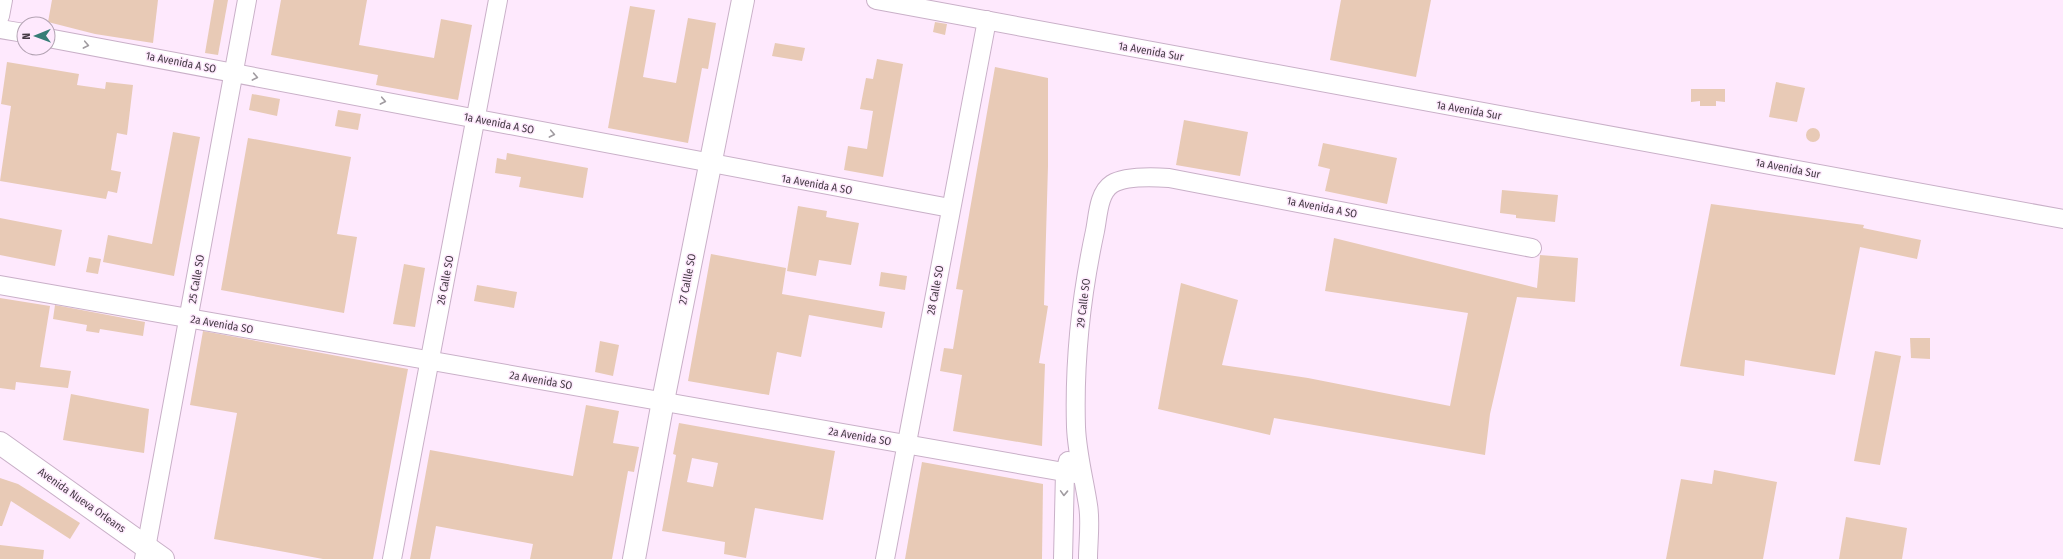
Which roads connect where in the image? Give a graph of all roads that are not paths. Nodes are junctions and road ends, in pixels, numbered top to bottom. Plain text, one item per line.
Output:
1 (3, 0) edge
2 (247, 0) edge
3 (498, 0) edge
4 (742, 0) edge
5 (758, 0) edge
6 (876, 0) edge
7 (0, 16) edge
8 (986, 20) junction
9 (0, 29) edge
10 (16, 32) edge
11 (56, 39) edge
12 (734, 41) junction
13 (234, 72) junction
14 (476, 118) junction
15 (710, 165) junction
16 (1112, 184) joint
17 (950, 208) junction
18 (2063, 219) edge
19 (1532, 248) dead end
20 (0, 285) edge
21 (189, 318) junction
22 (430, 360) junction
23 (663, 401) junction
24 (0, 443) edge
25 (906, 444) junction
26 (1073, 473) junction
27 (151, 555) edge
28 (392, 559) edge
29 (634, 559) edge
30 (885, 559) edge
31 (1063, 559) edge
32 (1088, 559) edge

1 - 7 street
2 - 13 street, 25 Calle SO
3 - 14 street, 26 Calle SO
4 - 12 main road, 27 Callle SO
5 - 12 main road
6 - 8 street, 1a Avenida Sur
8 - 17 street, 28 Calle SO
8 - 18 street, 1a Avenida Sur
9 - 10 street
11 -> 13 street, 1a Avenida A SO
12 - 15 main road, 27 Callle SO
13 -> 14 street, 1a Avenida A SO
13 - 21 street, 25 Calle SO
14 -> 15 street, 1a Avenida A SO
14 - 22 street, 26 Calle SO
15 - 17 street, 1a Avenida A SO
15 - 23 main road, 27 Callle SO
16 - 19 street, 1a Avenida A SO
16 - 26 street, 29 Calle SO
17 - 25 street, 28 Calle SO
20 - 21 street, 2a Avenida SO
21 - 22 street, 2a Avenida SO
21 - 27 street, 25 Calle SO
22 - 23 street, 2a Avenida SO
22 - 28 street, 26 Calle SO
23 - 25 street, 2a Avenida SO
23 - 29 main road, 27 Callle SO
24 - 27 main road, Avenida Nueva Orleans
25 - 26 street, 2a Avenida SO
25 - 30 street, 28 Calle SO
26 -> 31 street, 29 Calle SO
26 - 32 street, 29 Calle SO

